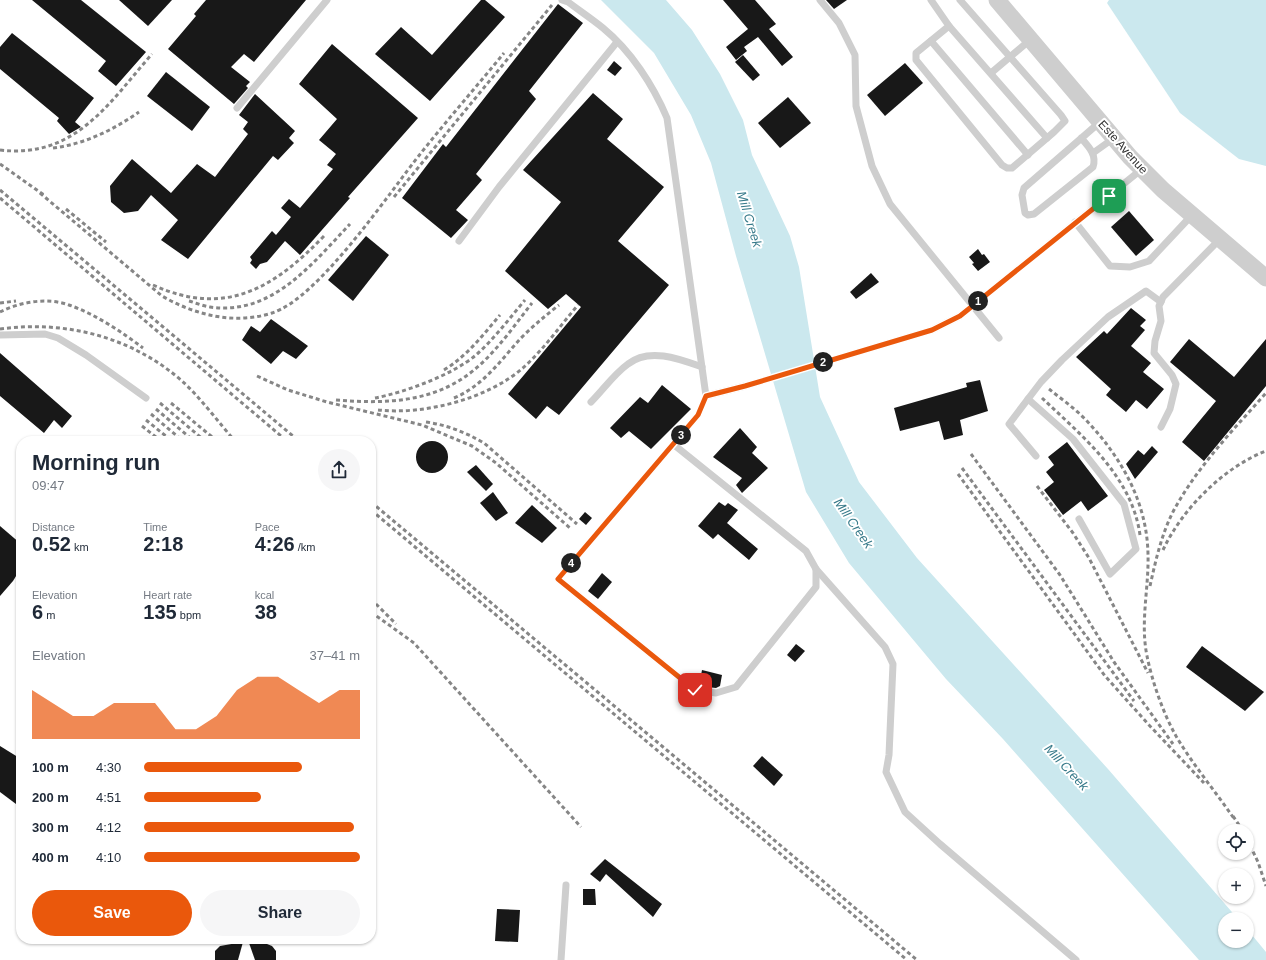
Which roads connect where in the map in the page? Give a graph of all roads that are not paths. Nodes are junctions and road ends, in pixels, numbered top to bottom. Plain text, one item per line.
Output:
1 (328, 0) edge
2 (562, 0) edge
3 (820, 0) edge
4 (931, 0) edge
5 (960, 0) edge
6 (996, 0) edge
7 (949, 26) junction
8 (1030, 40) junction
9 (931, 41) junction
10 (617, 42) junction
11 (1010, 56) junction
12 (990, 73) junction
13 (237, 108) dead end
14 (1100, 122) junction
15 (1047, 138) junction
16 (1081, 138) junction
17 (1114, 138) junction
18 (1093, 153) junction
19 (1028, 155) junction
20 (1142, 169) junction
21 (1192, 215) junction
22 (1075, 222) junction
23 (1220, 239) junction
24 (459, 241) dead end
25 (1266, 278) edge
26 (1161, 302) junction
27 (972, 306) junction
28 (0, 335) edge
29 (999, 338) dead end
30 (702, 367) junction
31 (706, 396) junction
32 (146, 398) dead end
33 (1028, 399) junction
34 (591, 402) dead end
35 (1161, 427) dead end
36 (673, 444) junction
37 (1036, 456) dead end
38 (1079, 519) dead end
39 (816, 569) junction
40 (566, 885) dead end
41 (561, 960) edge
42 (1076, 960) edge

1 - 13 lane
2 - 10 lane
3 - 27 lane
4 - 7 lane
5 - 11 lane
6 - 8 street, Este Avenue
7 - 9 lane
7 - 12 lane
8 - 11 lane
8 - 14 street, Este Avenue
9 - 19 lane
9 - 19 lane
10 - 24 lane
10 - 30 lane
11 - 12 lane
11 - 15 lane
12 - 15 lane
14 - 16 lane
14 - 17 street, Este Avenue
15 - 19 lane
16 - 18 lane
16 - 18 lane
17 - 18 lane
17 - 20 street, Este Avenue
20 - 21 street, Este Avenue
20 - 22 lane
21 - 22 lane
21 - 23 street, Este Avenue
22 - 27 lane
23 - 25 street, Este Avenue
23 - 26 lane
26 - 33 lane
26 - 35 lane
27 - 29 lane
27 - 31 lane
28 - 32 lane
30 - 31 lane
30 - 34 lane
31 - 36 lane
33 - 37 lane
33 - 38 lane
36 - 39 lane
36 - 39 lane
39 - 42 lane
40 - 41 lane

